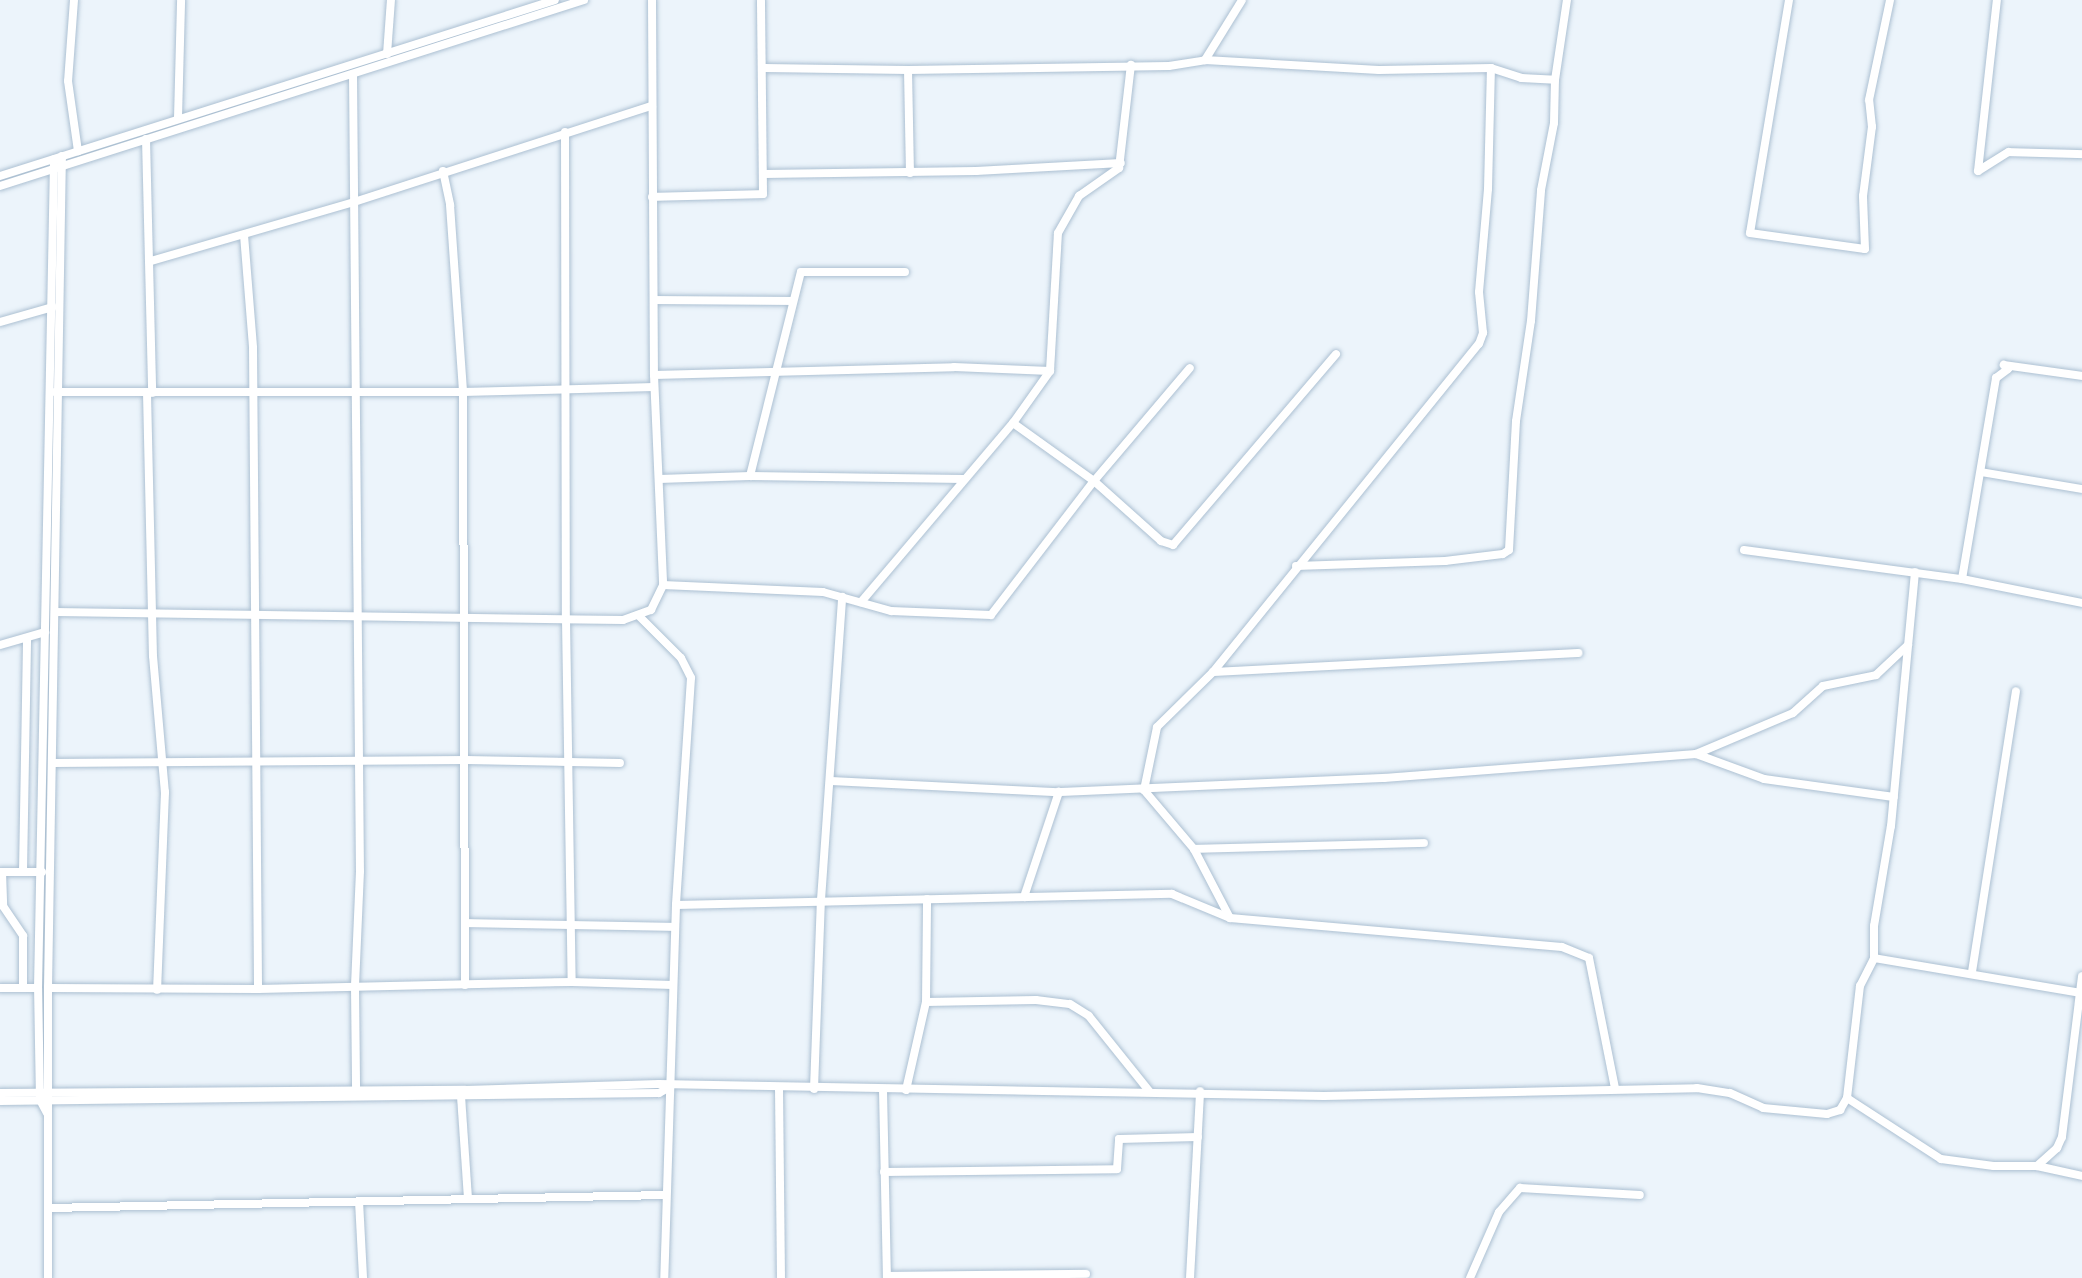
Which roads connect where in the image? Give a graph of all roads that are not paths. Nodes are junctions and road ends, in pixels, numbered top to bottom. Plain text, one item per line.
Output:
1 (74, 0) edge
2 (181, 0) edge
3 (391, 0) edge
4 (555, 0) edge
5 (584, 0) edge
6 (652, 0) edge
7 (761, 0) edge
8 (1242, 0) edge
9 (1567, 0) edge
10 (1789, 0) edge
11 (1890, 0) edge
12 (1997, 0) edge
13 (387, 54) junction
14 (1205, 60) junction
15 (1131, 65) junction
16 (764, 68) junction
17 (1491, 68) junction
18 (908, 70) junction
19 (353, 74) junction
20 (1555, 80) junction
21 (652, 106) junction
22 (178, 118) junction
23 (565, 132) junction
24 (146, 139) junction
25 (78, 151) junction
26 (2082, 154) edge
27 (58, 158) junction
28 (1121, 164) junction
29 (58, 168) junction
30 (443, 171) junction
31 (910, 173) junction
32 (765, 174) junction
33 (0, 176) edge
34 (0, 186) edge
35 (652, 197) junction
36 (354, 202) junction
37 (244, 235) junction
38 (151, 261) junction
39 (906, 272) dead end
40 (655, 300) junction
41 (793, 301) junction
42 (53, 307) junction
43 (0, 322) edge
44 (1336, 354) dead end
45 (1190, 368) dead end
46 (1050, 371) junction
47 (774, 374) junction
48 (654, 375) junction
49 (2082, 376) edge
50 (654, 387) junction
51 (567, 390) junction
52 (56, 392) junction
53 (354, 392) junction
54 (464, 392) junction
55 (150, 393) junction
56 (253, 393) junction
57 (1013, 423) junction
58 (1981, 472) junction
59 (750, 476) junction
60 (660, 479) junction
61 (963, 479) junction
62 (1094, 481) junction
63 (2082, 489) edge
64 (1744, 550) dead end
65 (1296, 566) junction
66 (1915, 572) junction
67 (1962, 579) junction
68 (663, 585) junction
69 (842, 597) junction
70 (861, 602) junction
71 (2082, 603) edge
72 (55, 612) junction
73 (155, 615) junction
74 (254, 616) junction
75 (356, 617) junction
76 (640, 617) junction
77 (465, 619) junction
78 (566, 620) junction
79 (45, 632) junction
80 (27, 638) junction
81 (1908, 644) junction
82 (0, 645) edge
83 (1579, 653) dead end
84 (1213, 672) junction
85 (2016, 691) dead end
86 (1696, 754) junction
87 (162, 760) junction
88 (466, 760) junction
89 (567, 760) junction
90 (357, 762) junction
91 (52, 763) junction
92 (258, 763) junction
93 (620, 763) dead end
94 (830, 781) junction
95 (1144, 790) junction
96 (1059, 792) junction
97 (1894, 797) junction
98 (1424, 843) dead end
99 (1194, 849) junction
100 (1, 872) edge
101 (23, 872) junction
102 (42, 872) junction
103 (1024, 897) junction
104 (927, 899) junction
105 (821, 900) junction
106 (676, 905) junction
107 (1230, 918) junction
108 (466, 923) junction
109 (570, 925) junction
110 (675, 927) junction
111 (1874, 957) junction
112 (1972, 972) junction
113 (2082, 976) edge
114 (572, 982) junction
115 (465, 985) junction
116 (673, 985) junction
117 (355, 987) junction
118 (0, 988) edge
119 (23, 988) junction
120 (43, 988) junction
121 (258, 989) junction
122 (157, 990) junction
123 (2080, 993) junction
124 (926, 1002) junction
125 (670, 1087) junction
126 (779, 1088) junction
127 (1615, 1088) junction
128 (814, 1089) junction
129 (356, 1090) junction
130 (883, 1090) junction
131 (906, 1090) junction
132 (1149, 1091) junction
133 (1200, 1091) junction
134 (0, 1093) edge
135 (51, 1096) junction
136 (461, 1096) junction
137 (40, 1097) junction
138 (1846, 1098) junction
139 (0, 1101) edge
140 (47, 1113) junction
141 (1198, 1137) junction
142 (2037, 1166) junction
143 (884, 1172) junction
144 (2082, 1176) edge
145 (1640, 1195) dead end
146 (665, 1196) junction
147 (468, 1198) junction
148 (359, 1201) junction
149 (49, 1208) junction
150 (1086, 1274) dead end
151 (887, 1277) edge
152 (48, 1278) edge
153 (363, 1278) edge
154 (664, 1278) edge
155 (781, 1278) edge
156 (1190, 1278) edge
157 (1470, 1278) edge

1 - 25 street
2 - 22 street
3 - 13 street
4 - 13 street
5 - 19 street
6 - 21 street
7 - 16 street
8 - 14 street
9 - 20 street
10 - 11 street
12 - 26 street
13 - 22 street
14 - 15 street
14 - 17 street
15 - 18 street
15 - 28 street
16 - 18 street
16 - 32 street
17 - 20 street
17 - 65 street
18 - 31 street
19 - 24 street
19 - 36 street
20 - 65 street
21 - 23 street
21 - 35 street
22 - 25 street
23 - 30 street
23 - 51 street
24 - 29 street
24 - 38 street
25 - 27 street
27 - 29 street
27 - 33 street
28 - 31 street
28 - 46 street
29 - 34 street
29 - 42 street
29 - 52 street
30 - 36 street
30 - 54 street
31 - 32 street
32 - 35 street
35 - 40 street
36 - 37 street
36 - 53 street
37 - 38 street
37 - 56 street
38 - 55 street
39 - 41 street
40 - 41 street
40 - 48 street
41 - 47 street
42 - 43 street
42 - 52 street
44 - 62 street
45 - 62 street
46 - 47 street
46 - 57 street
47 - 48 street
47 - 59 street
48 - 50 street
49 - 58 street
50 - 51 street
50 - 60 street
51 - 54 street
51 - 78 street
52 - 55 street
52 - 72 street
52 - 79 street
53 - 54 street
53 - 56 street
53 - 75 street
54 - 77 street
55 - 56 street
55 - 73 street
56 - 74 street
57 - 61 street
57 - 62 street
58 - 63 street
58 - 67 street
59 - 60 street
59 - 61 street
60 - 68 street
61 - 70 street
62 - 70 street
64 - 66 street
65 - 84 street
66 - 67 street
66 - 81 street
67 - 71 street
68 - 69 street
68 - 76 street
69 - 70 street
69 - 94 street
72 - 73 street
72 - 91 street
73 - 74 street
73 - 87 street
74 - 75 street
74 - 92 street
75 - 77 street
75 - 90 street
76 - 78 street
76 - 106 street
77 - 78 street
77 - 88 street
78 - 89 street
79 - 80 street
79 - 102 street
80 - 82 street
80 - 101 street
81 - 86 street
81 - 97 street
83 - 84 street
84 - 95 street
85 - 112 street
86 - 95 street
86 - 97 street
87 - 91 street
87 - 92 street
87 - 122 street
88 - 89 street
88 - 90 street
88 - 108 street
89 - 93 street
89 - 109 street
90 - 92 street
90 - 117 street
91 - 120 street
92 - 121 street
94 - 96 street
94 - 105 street
95 - 96 street
95 - 99 street
96 - 103 street
97 - 111 street
98 - 99 street
99 - 107 street
100 - 101 street
100 - 119 street
101 - 102 street
102 - 120 street
103 - 104 street
103 - 107 street
104 - 105 street
104 - 124 street
105 - 106 street
105 - 128 street
106 - 110 street
107 - 127 street
108 - 109 street
108 - 115 street
109 - 110 street
109 - 114 street
110 - 116 street
111 - 112 street
111 - 138 street
112 - 123 street
113 - 123 street
114 - 115 street
114 - 116 street
115 - 117 street
116 - 125 street
117 - 121 street
117 - 129 street
118 - 119 street
119 - 120 street
120 - 122 street
120 - 135 street
120 - 137 street
121 - 122 street
123 - 142 street
124 - 131 street
124 - 132 street
125 - 126 street
125 - 129 street
125 - 136 street
125 - 146 street
126 - 128 street
126 - 155 street
127 - 133 street
127 - 138 street
128 - 130 street
129 - 135 street
130 - 131 street
130 - 143 street
131 - 132 street
132 - 133 street
133 - 141 street
134 - 137 street
135 - 136 street
135 - 137 street
135 - 140 street
136 - 147 street
137 - 139 street
137 - 140 street
138 - 142 street
140 - 149 street
141 - 143 street
141 - 156 street
142 - 144 street
143 - 151 street
145 - 157 street
146 - 147 street
146 - 154 street
147 - 148 street
148 - 149 street
148 - 153 street
149 - 152 street
150 - 151 street

